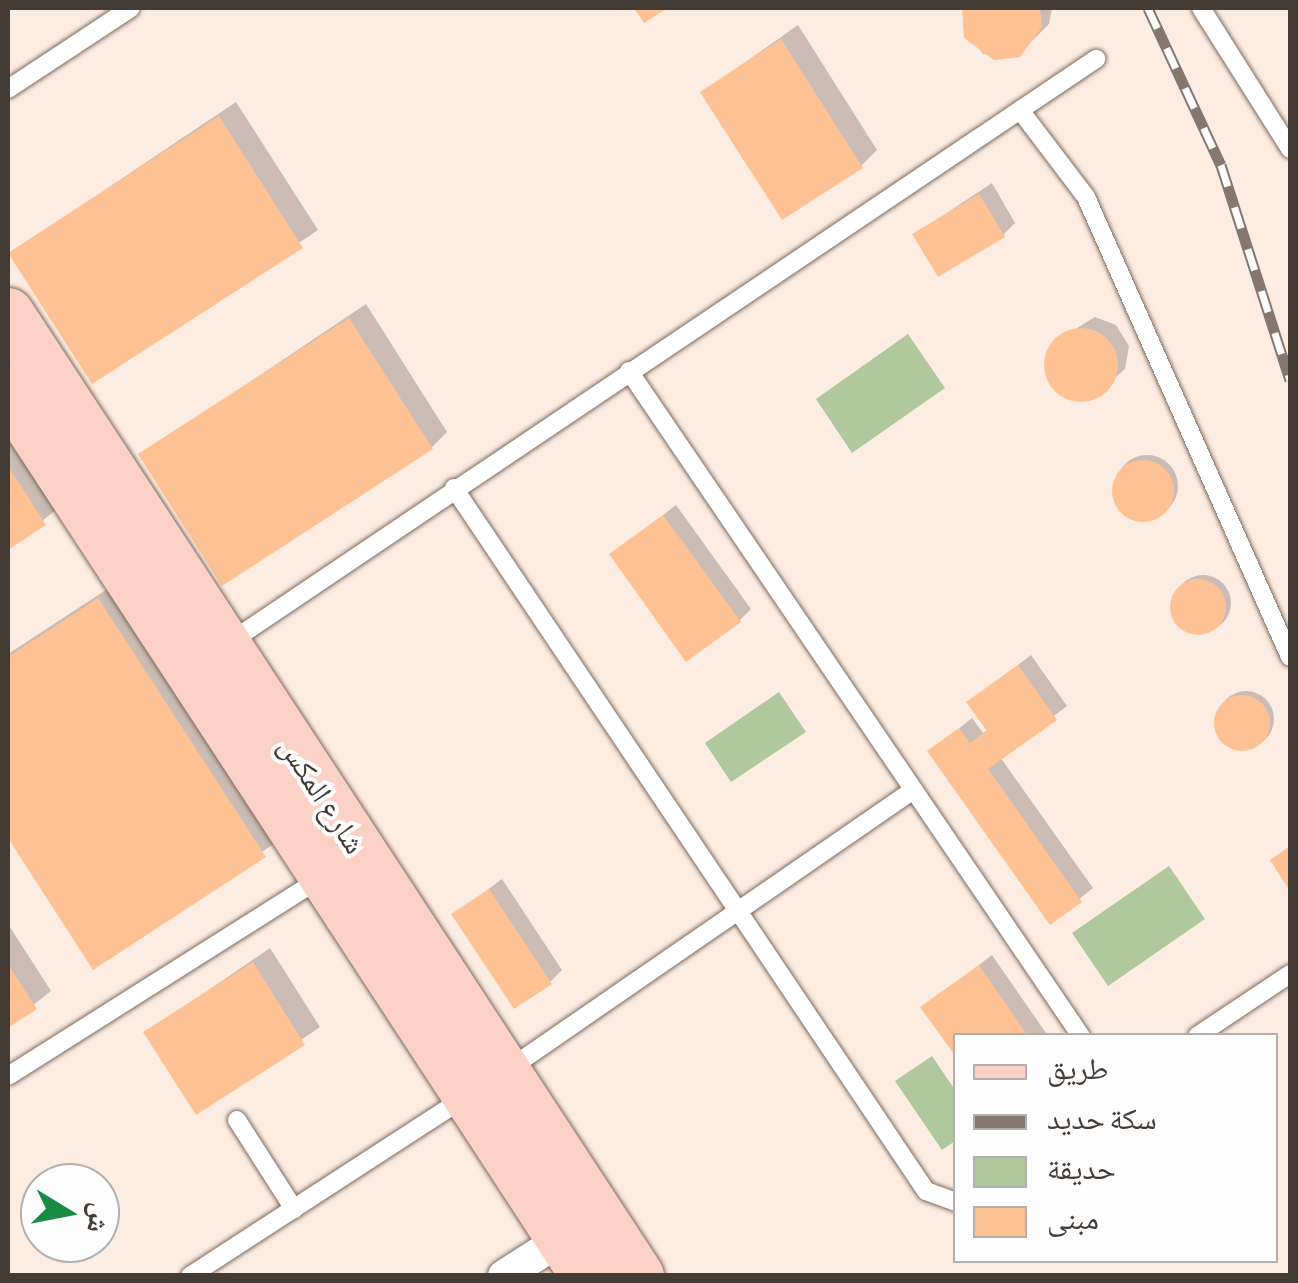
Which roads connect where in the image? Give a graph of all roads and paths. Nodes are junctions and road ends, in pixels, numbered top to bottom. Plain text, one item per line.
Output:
1 (131, 8) edge
2 (1202, 8) edge
3 (1096, 59) dead end
4 (8, 89) edge
5 (1020, 110) junction
6 (1290, 148) edge
7 (8, 314) edge
8 (629, 371) junction
9 (8, 391) edge
10 (454, 488) junction
11 (223, 647) junction
12 (1290, 657) edge
13 (913, 790) junction
14 (326, 876) junction
15 (736, 915) junction
16 (1290, 974) edge
17 (1079, 1033) edge
18 (1202, 1033) edge
19 (8, 1076) edge
20 (486, 1084) junction
21 (237, 1120) dead end
22 (953, 1201) edge
23 (294, 1209) junction
24 (575, 1257) edge
25 (190, 1276) edge
26 (504, 1276) edge
27 (638, 1276) edge

1 - 4 lane
2 - 6 lane
3 - 5 lane
5 - 8 lane
5 - 12 lane
7 - 11 main road, شارع المكس
8 - 10 lane
8 - 13 lane
9 - 14 main road, شارع المكس
10 - 11 lane
10 - 15 lane
11 - 20 main road, شارع المكس
13 - 15 lane
13 - 17 lane
14 - 19 lane
14 - 20 main road, شارع المكس
15 - 20 lane
15 - 22 lane
16 - 18 lane
20 - 23 lane
20 - 24 main road, شارع المكس
20 - 27 main road, شارع المكس
21 - 23 lane
23 - 25 lane
24 - 26 street

